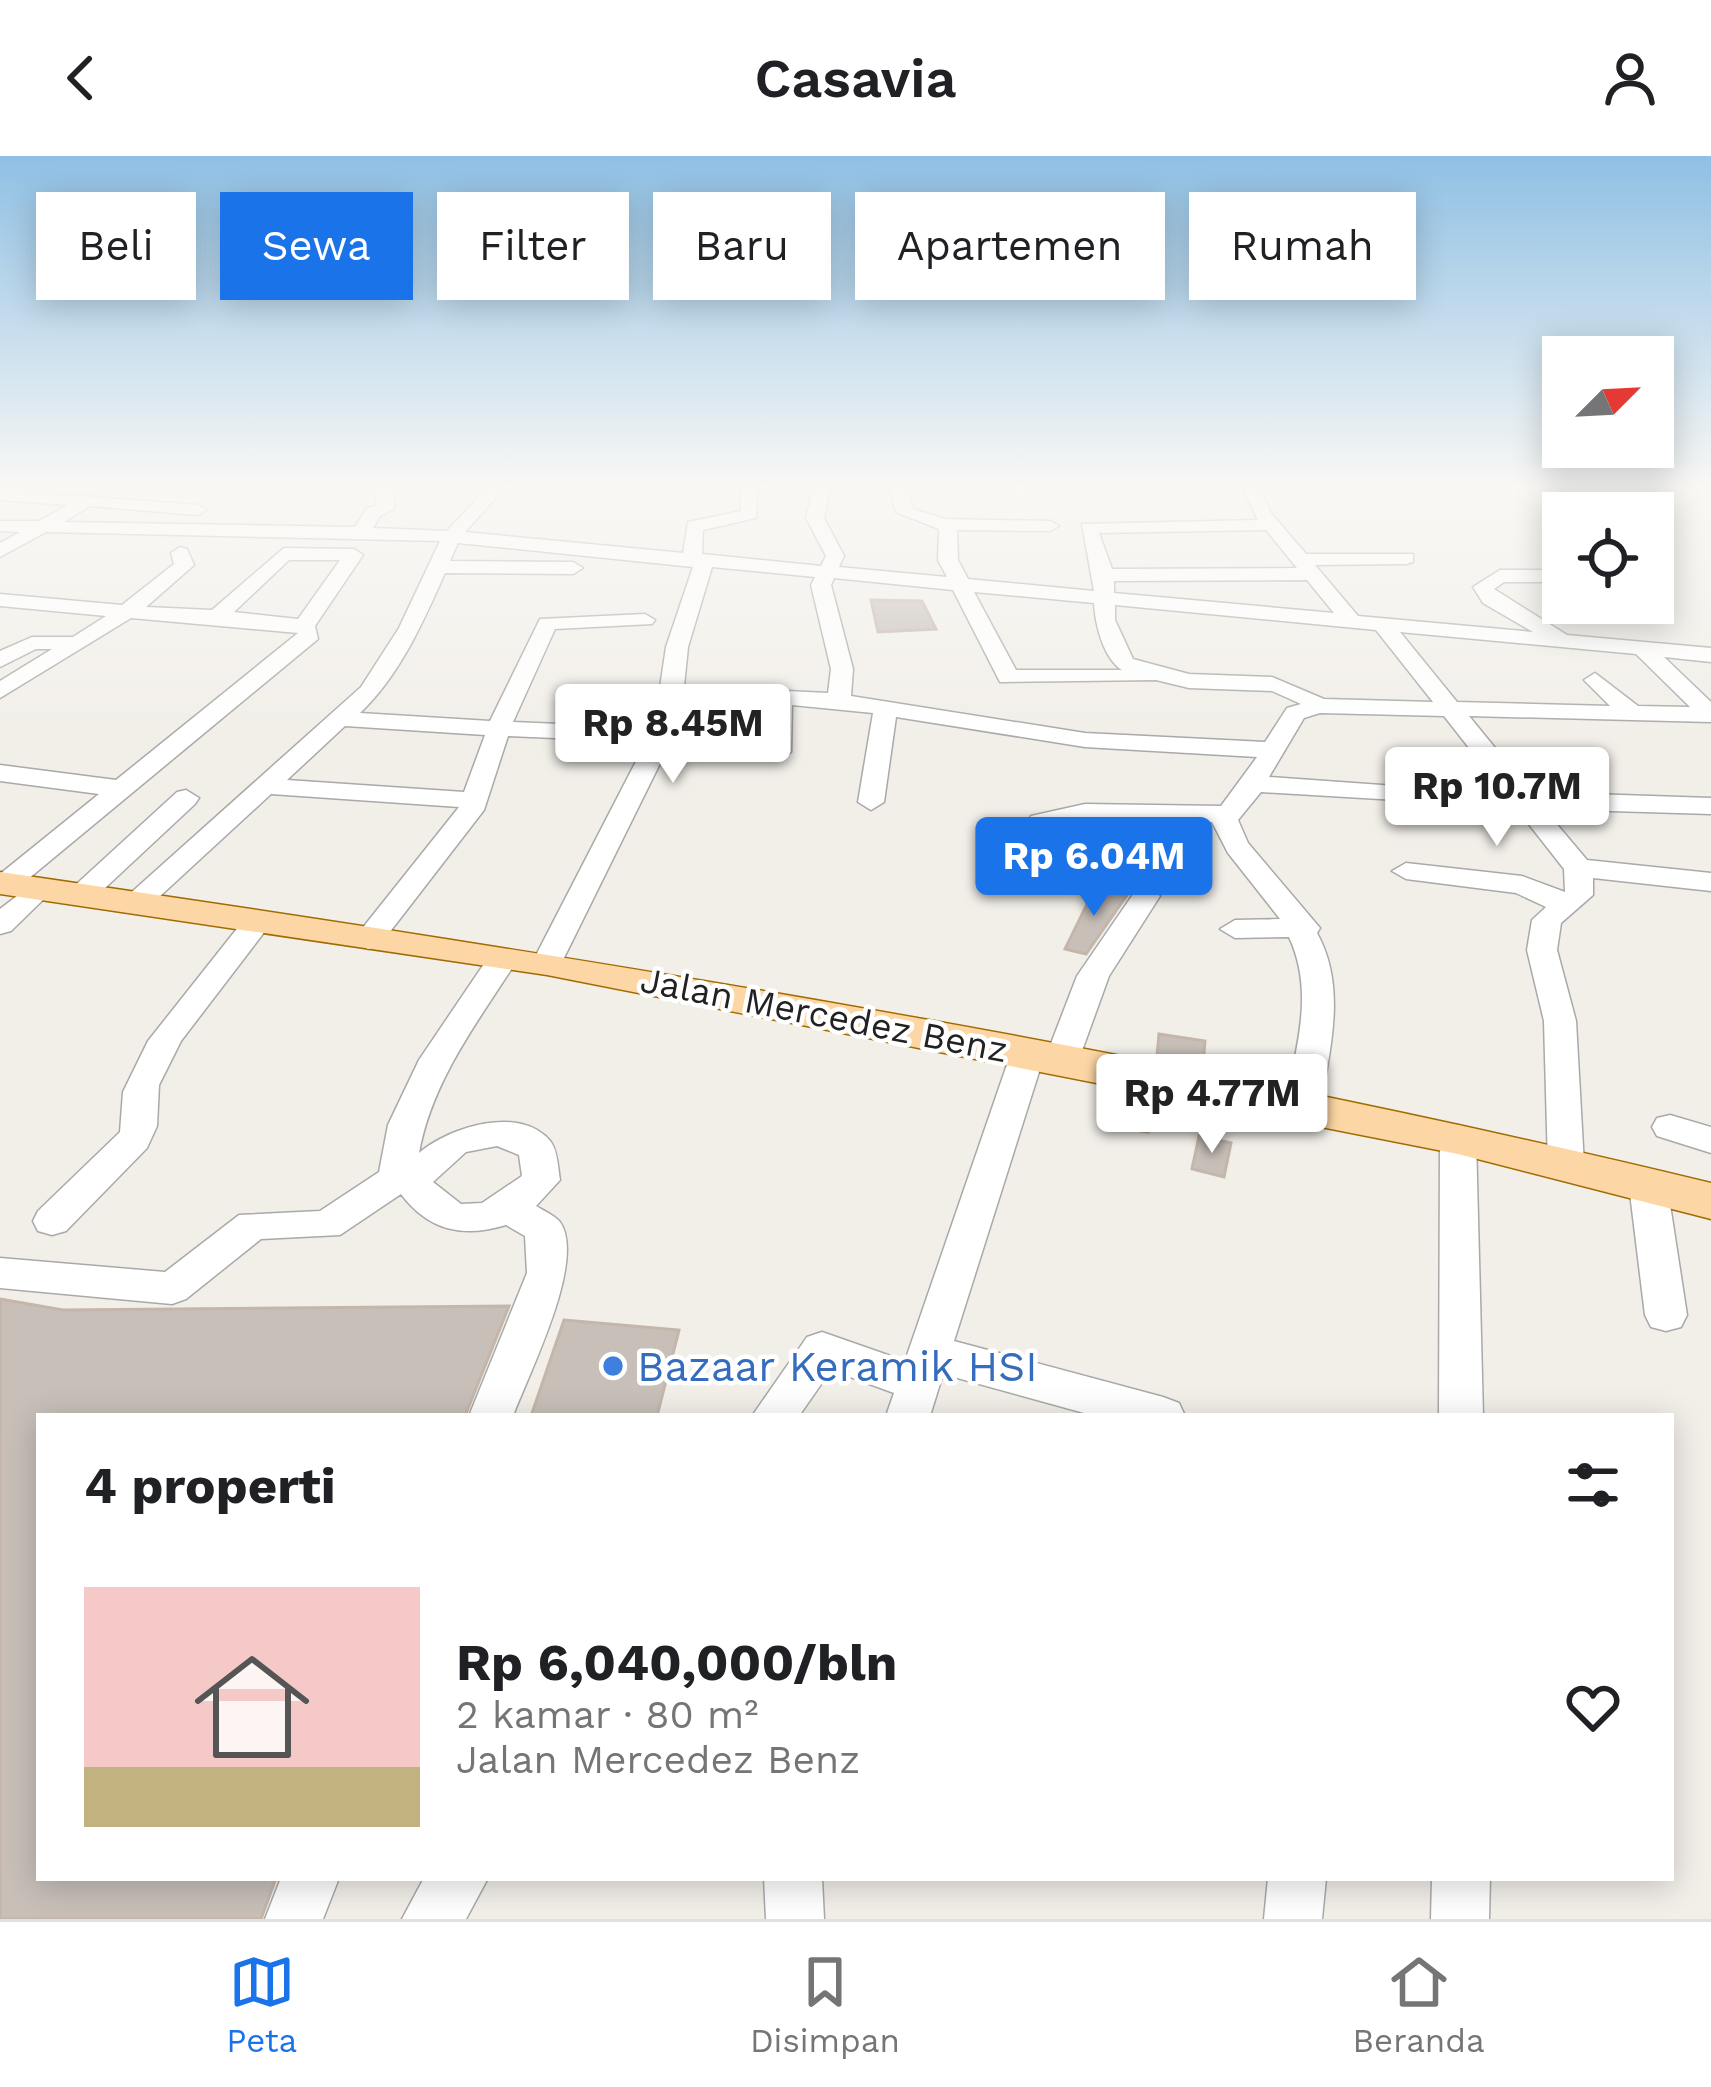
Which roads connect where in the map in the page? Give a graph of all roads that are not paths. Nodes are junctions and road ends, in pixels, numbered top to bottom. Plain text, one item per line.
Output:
1 (176, 571) edge
2 (265, 571) edge
3 (342, 571) edge
4 (435, 571) edge
5 (592, 571) edge
6 (655, 571) edge
7 (696, 571) edge
8 (801, 571) edge
9 (956, 571) edge
10 (1100, 571) edge
11 (1264, 571) edge
12 (1310, 571) edge
13 (826, 573) junction
14 (604, 574) dead end
15 (627, 576) dead end
16 (1542, 576) edge
17 (963, 584) junction
18 (1104, 587) junction
19 (0, 600) edge
20 (127, 612) junction
21 (217, 616) junction
22 (644, 620) dead end
23 (1352, 622) junction
24 (304, 626) junction
25 (1385, 627) junction
26 (78, 643) junction
27 (1572, 643) junction
28 (1642, 650) junction
29 (1711, 655) edge
30 (0, 660) edge
31 (1173, 676) junction
32 (1595, 680) dead end
33 (0, 691) edge
34 (673, 692) junction
35 (781, 697) junction
36 (839, 701) junction
37 (1319, 706) junction
38 (886, 708) junction
39 (1454, 709) junction
40 (1633, 714) junction
41 (1711, 715) edge
42 (343, 719) junction
43 (500, 725) junction
44 (662, 735) junction
45 (1272, 750) junction
46 (779, 752) dead end
47 (0, 772) edge
48 (1253, 784) junction
49 (266, 786) junction
50 (124, 789) junction
51 (1438, 797) dead end
52 (186, 798) dead end
53 (474, 800) junction
54 (1522, 800) junction
55 (871, 802) dead end
56 (1711, 806) edge
57 (1226, 814) junction
58 (1040, 822) dead end
59 (1577, 868) junction
60 (1406, 871) dead end
61 (1711, 882) edge
62 (31, 887) edge
63 (1145, 896) dead end
64 (135, 904) junction
65 (1566, 905) junction
66 (257, 922) junction
67 (0, 926) edge
68 (1305, 928) junction
69 (1235, 929) dead end
70 (368, 940) junction
71 (503, 959) junction
72 (547, 963) junction
73 (1045, 1056) junction
74 (1302, 1107) junction
75 (1670, 1127) dead end
76 (1457, 1138) junction
77 (1711, 1140) edge
78 (1566, 1165) junction
79 (404, 1179) junction
80 (1648, 1185) junction
81 (1711, 1201) edge
82 (511, 1210) junction
83 (52, 1221) dead end
84 (0, 1273) edge
85 (1666, 1315) dead end
86 (919, 1384) edge
87 (492, 1413) edge
88 (776, 1413) edge
89 (1140, 1413) edge
90 (1460, 1413) edge
91 (309, 1881) edge
92 (457, 1881) edge
93 (793, 1881) edge
94 (1298, 1881) edge
95 (1461, 1881) edge
96 (294, 1919) edge
97 (430, 1919) edge
98 (795, 1919) edge
99 (1293, 1919) edge
100 (1460, 1919) edge

1 - 20 street
2 - 21 street
3 - 24 street
4 - 42 street
5 - 14 street
6 - 15 street
7 - 34 street
8 - 13 street
9 - 17 street
10 - 18 street
11 - 18 street
12 - 23 street
13 - 17 street
13 - 36 street
16 - 27 street
17 - 18 street
17 - 31 street
18 - 23 street
18 - 31 street
19 - 20 street
20 - 21 street
20 - 26 street
21 - 24 street
22 - 43 street
23 - 25 street
24 - 50 street
25 - 27 street
25 - 39 street
26 - 30 street
26 - 33 street
27 - 28 street
28 - 29 street
28 - 41 street
31 - 37 street
32 - 40 street
34 - 35 street
34 - 44 street
35 - 36 street
35 - 46 street
36 - 38 street
37 - 39 street
37 - 45 street
38 - 45 street
38 - 55 street
39 - 40 street
39 - 54 street
40 - 41 street
42 - 43 street
42 - 49 street
43 - 44 street
43 - 53 street
44 - 72 street
45 - 48 street
47 - 50 street
48 - 51 street
48 - 57 street
49 - 53 street
49 - 64 street
50 - 62 street
52 - 62 street
53 - 70 street
54 - 56 street
54 - 59 street
57 - 58 street
57 - 68 street
59 - 61 street
59 - 65 street
60 - 65 street
62 - 64 main road, Jalan Mercedez Benz
62 - 67 street
63 - 73 street
64 - 66 main road, Jalan Mercedez Benz
65 - 78 street
66 - 70 main road, Jalan Mercedez Benz
66 - 83 street
68 - 69 street
68 - 74 street
70 - 71 main road, Jalan Mercedez Benz
71 - 72 main road, Jalan Mercedez Benz
71 - 79 street
72 - 73 main road, Jalan Mercedez Benz
73 - 74 main road, Jalan Mercedez Benz
73 - 86 street
74 - 76 main road, Jalan Mercedez Benz
75 - 77 street
76 - 78 main road, Jalan Mercedez Benz
76 - 90 street
78 - 80 main road, Jalan Mercedez Benz
79 - 82 street
79 - 82 street
79 - 84 street
80 - 81 main road, Jalan Mercedez Benz
80 - 85 street
82 - 87 street
86 - 88 street
86 - 89 street
91 - 96 street
92 - 97 street
93 - 98 street
94 - 99 street
95 - 100 street

